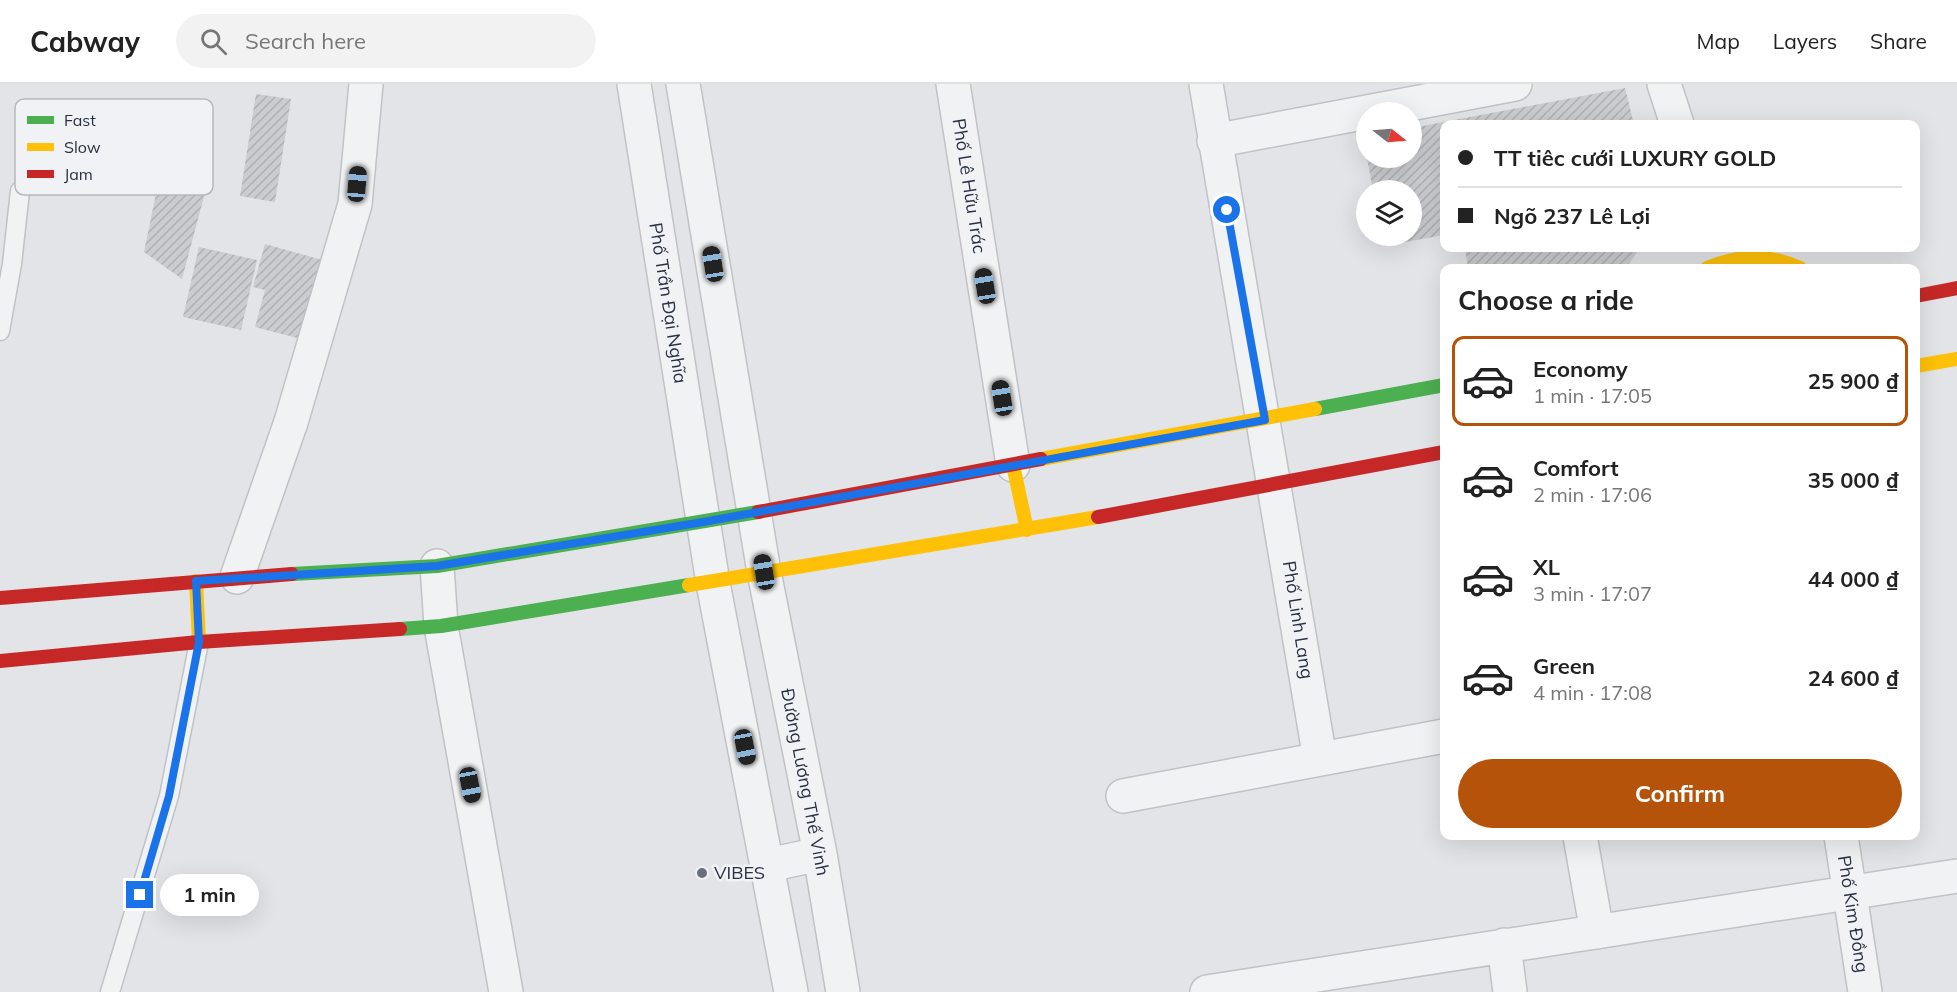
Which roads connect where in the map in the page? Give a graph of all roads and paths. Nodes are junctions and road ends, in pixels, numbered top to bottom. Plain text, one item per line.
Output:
1 (366, 84) edge
2 (634, 84) edge
3 (683, 84) edge
4 (953, 84) edge
5 (1206, 84) edge
6 (1515, 84) edge
7 (1664, 84) edge
8 (1676, 120) edge
9 (1214, 141) junction
10 (20, 195) edge
11 (1713, 260) edge
12 (1791, 264) edge
13 (1957, 288) edge
14 (1920, 295) edge
15 (0, 331) edge
16 (1957, 359) edge
17 (1920, 365) edge
18 (1440, 386) edge
19 (1265, 420) junction
20 (1440, 453) edge
21 (1013, 465) junction
22 (1275, 482) junction
23 (754, 512) junction
24 (703, 522) junction
25 (1027, 530) junction
26 (437, 566) junction
27 (764, 572) junction
28 (237, 577) junction
29 (196, 581) junction
30 (713, 583) junction
31 (0, 598) edge
32 (441, 626) junction
33 (199, 642) junction
34 (0, 661) edge
35 (1440, 737) edge
36 (1320, 759) junction
37 (1122, 796) dead end
38 (1581, 840) edge
39 (1842, 840) edge
40 (820, 854) junction
41 (768, 865) junction
42 (1957, 876) edge
43 (1850, 894) junction
44 (1597, 932) junction
45 (1504, 945) junction
46 (110, 992) edge
47 (506, 992) edge
48 (791, 992) edge
49 (843, 992) edge
50 (1207, 992) edge
51 (1510, 992) edge
52 (1865, 992) edge

1 - 28 street
2 - 24 street, Phố Trần Đại Nghĩa
3 - 23 street
4 - 21 street, Phố Lê Hữu Trác
5 - 9 street, Phố Linh Lang
6 - 9 street
7 - 8 street
9 - 19 street, Phố Linh Lang
10 - 15 lane
11 - 12 street
13 - 14 street
16 - 17 street
18 - 19 street
19 - 21 street
19 - 22 street, Phố Linh Lang
20 - 22 street
21 - 23 street
21 - 25 street
22 - 25 street
22 - 36 street, Phố Linh Lang
23 - 24 street
23 - 27 street, Đường Lương Thế Vinh
24 - 26 street
24 - 30 street, Phố Trần Đại Nghĩa
25 - 27 street
26 - 28 street
26 - 32 street
27 - 30 street
27 - 40 street, Đường Lương Thế Vinh
28 - 29 street
29 - 31 street
29 - 33 street
30 - 32 street
30 - 41 street
32 - 33 street
32 - 47 street
33 - 34 street
33 - 46 lane
35 - 36 street
36 - 37 street
38 - 44 street
39 - 43 street, Phố Kim Đồng
40 - 41 street
40 - 49 street, Đường Lương Thế Vinh
41 - 48 street
42 - 43 street
43 - 44 street
43 - 52 street, Phố Kim Đồng
44 - 45 street
45 - 50 street
45 - 51 street

